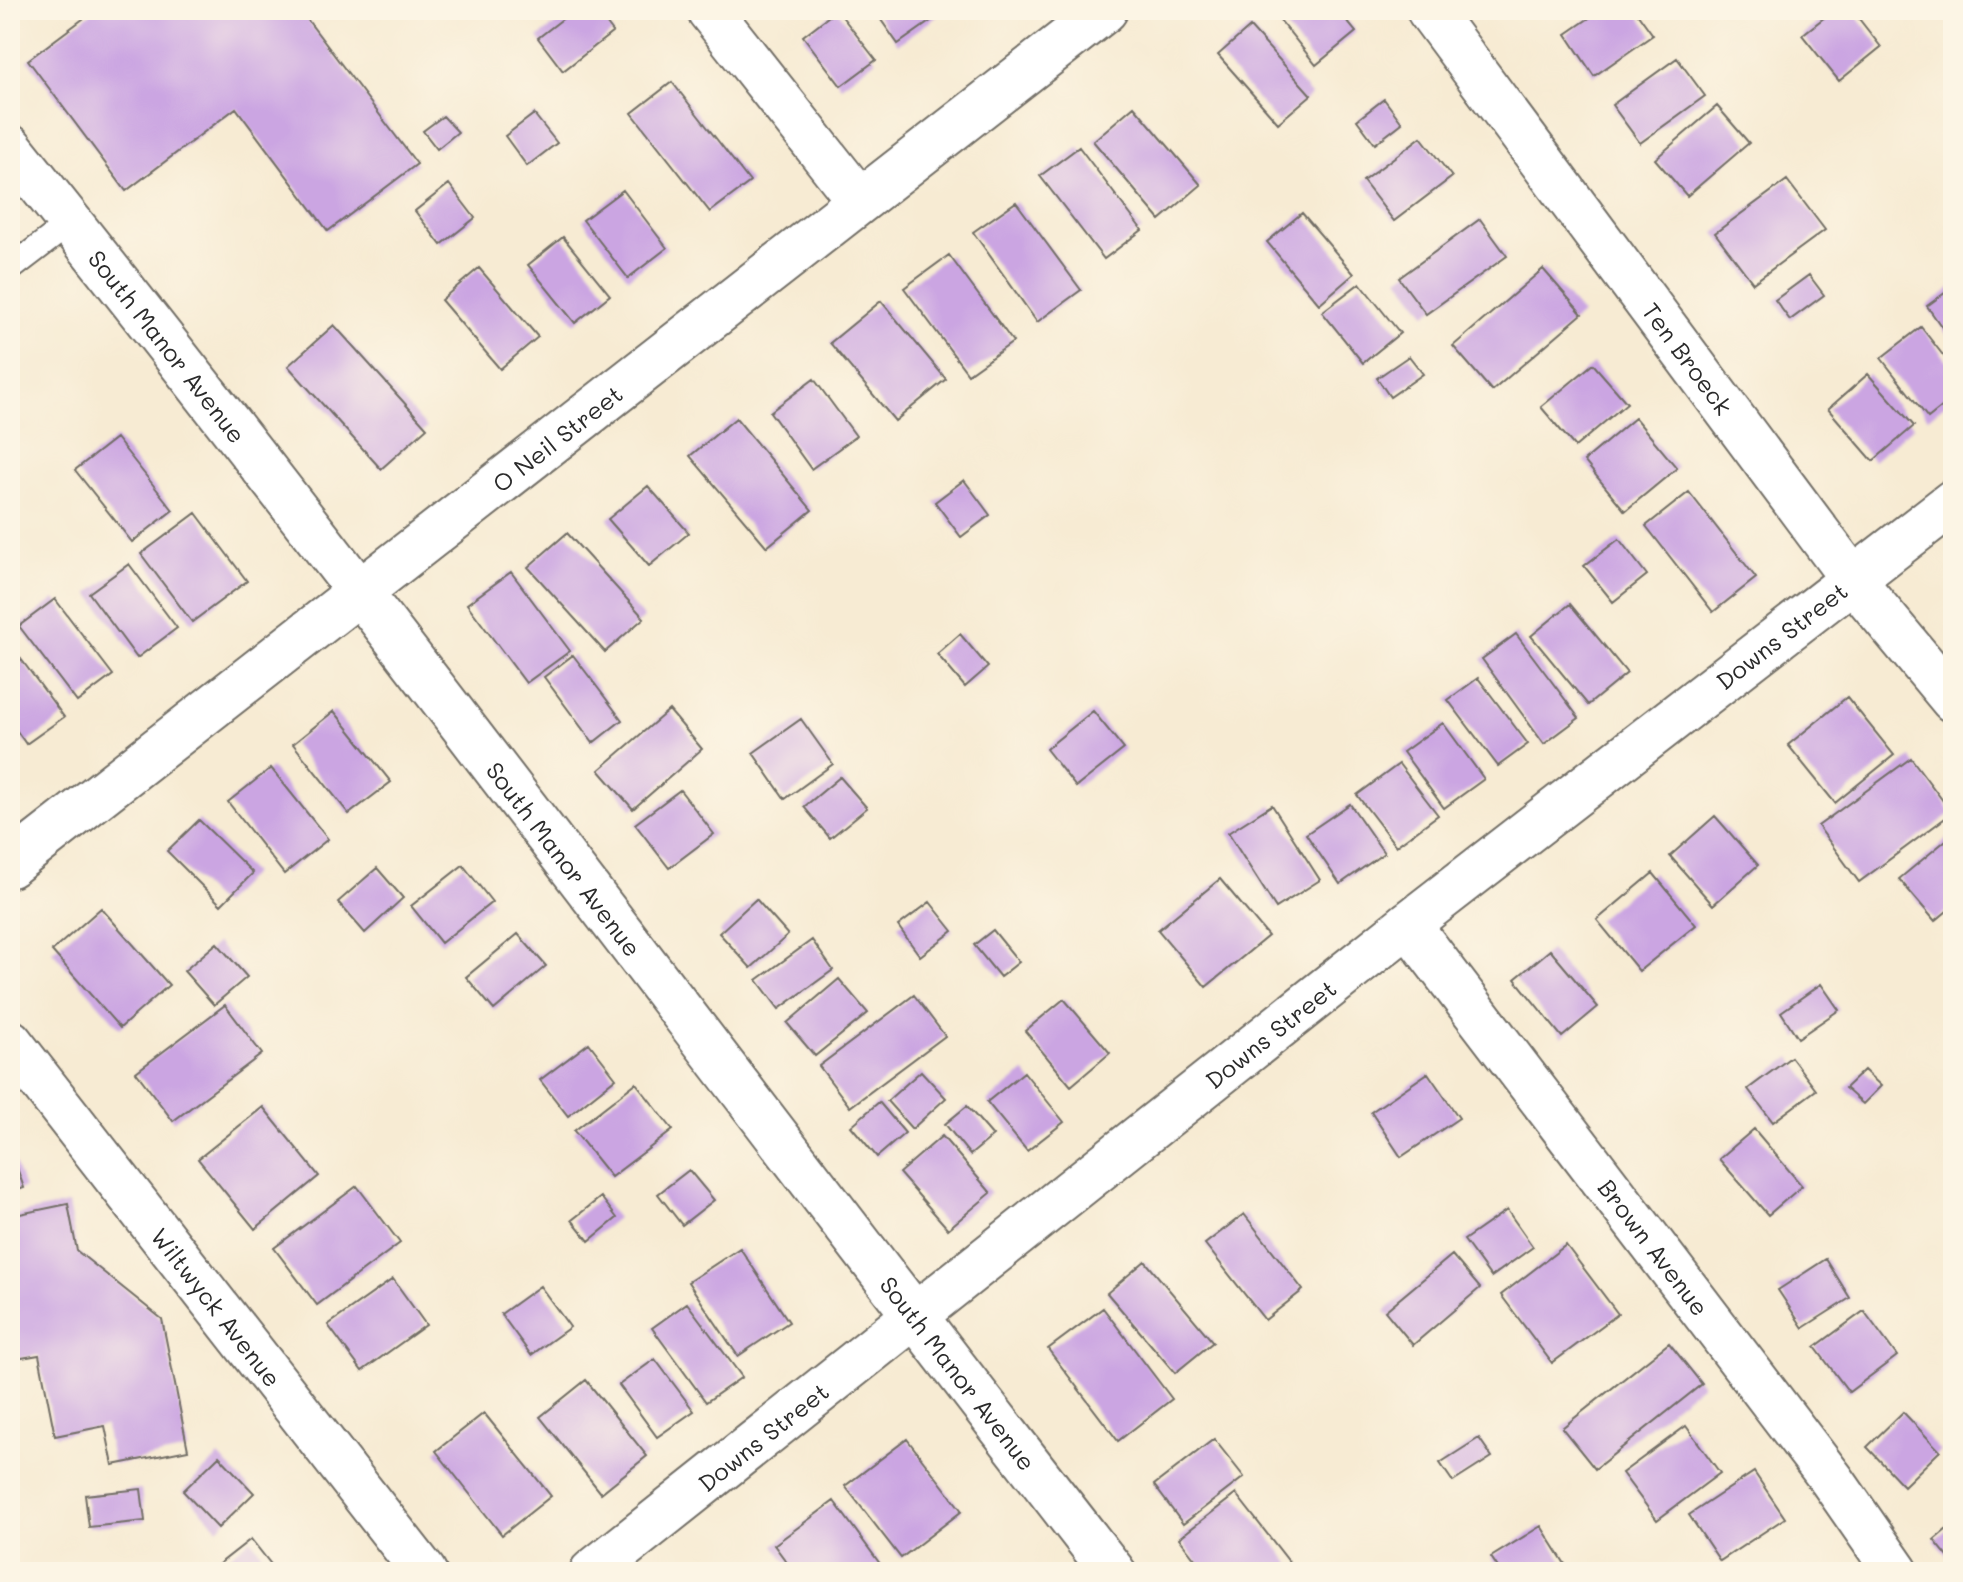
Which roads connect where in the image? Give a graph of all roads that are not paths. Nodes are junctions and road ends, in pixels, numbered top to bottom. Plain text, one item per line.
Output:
1 (709, 10) edge
2 (1105, 10) edge
3 (1429, 10) edge
4 (10, 147) edge
5 (859, 200) junction
6 (70, 223) junction
7 (10, 269) edge
8 (1953, 502) edge
9 (1854, 581) junction
10 (359, 591) junction
11 (1953, 700) edge
12 (10, 865) edge
13 (1408, 924) junction
14 (10, 1042) edge
15 (913, 1316) junction
16 (424, 1572) edge
17 (592, 1572) edge
18 (1113, 1572) edge
19 (1896, 1572) edge

1 - 5 street
2 - 5 street, O Neil Street
3 - 9 street, Ten Broeck
4 - 6 street, South Manor Avenue
5 - 10 street, O Neil Street
6 - 7 lane
6 - 10 street, South Manor Avenue
8 - 9 street, Downs Street
9 - 11 street, Ten Broeck
9 - 13 street, Downs Street
10 - 12 street, O Neil Street
10 - 15 street, South Manor Avenue
13 - 15 street, Downs Street
13 - 19 street, Brown Avenue
14 - 16 street, Wiltwyck Avenue
15 - 17 street, Downs Street
15 - 18 street, South Manor Avenue

